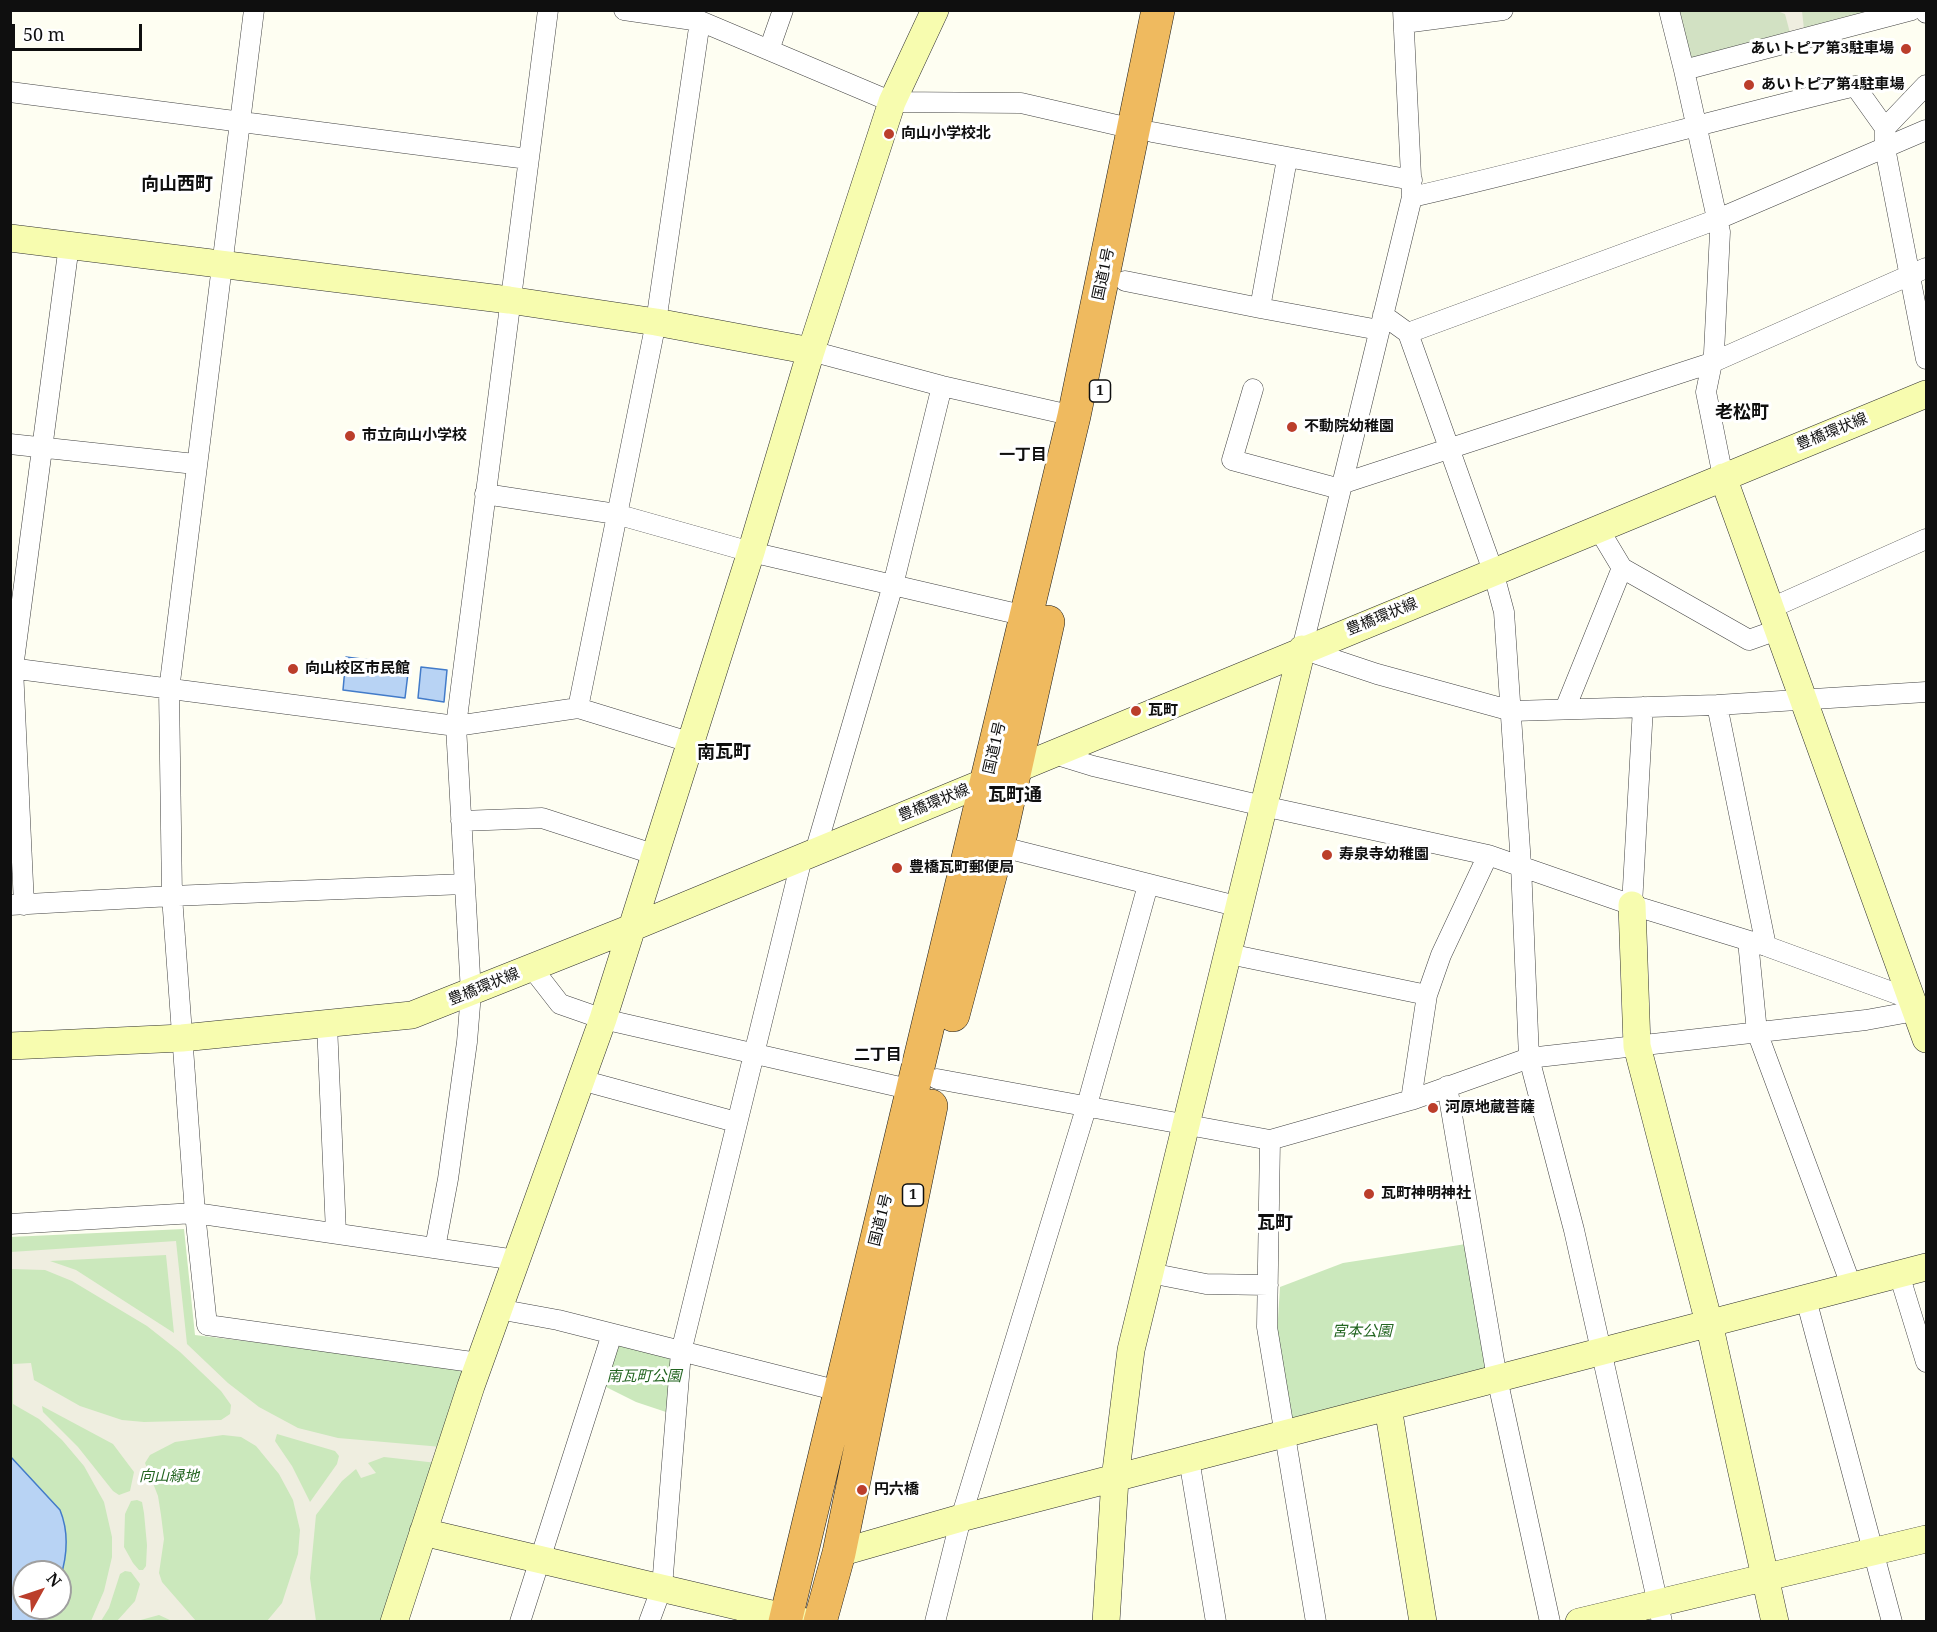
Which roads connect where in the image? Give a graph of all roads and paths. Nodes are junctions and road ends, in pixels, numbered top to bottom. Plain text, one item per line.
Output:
1 (254, 10) edge
2 (548, 10) edge
3 (624, 10) edge
4 (783, 10) edge
5 (935, 10) edge
6 (1158, 10) edge
7 (1180, 10) edge
8 (1503, 10) edge
9 (1669, 10) edge
10 (1912, 10) edge
11 (1404, 17) edge
12 (700, 21) junction
13 (769, 50) junction
14 (1684, 70) junction
15 (1926, 85) edge
16 (10, 92) edge
17 (892, 102) junction
18 (238, 122) junction
19 (1697, 124) junction
20 (1885, 128) junction
21 (1143, 130) junction
22 (1926, 130) edge
23 (1885, 148) junction
24 (528, 159) junction
25 (1287, 159) junction
26 (1412, 189) junction
27 (1718, 219) junction
28 (10, 238) edge
29 (69, 245) junction
30 (222, 265) junction
31 (1919, 271) edge
32 (1125, 281) junction
33 (509, 300) junction
34 (1260, 308) junction
35 (656, 322) junction
36 (1381, 323) junction
37 (1408, 333) junction
38 (811, 351) junction
39 (1926, 359) edge
40 (1711, 363) junction
41 (942, 386) junction
42 (1253, 389) dead end
43 (1926, 394) edge
44 (1074, 416) junction
45 (10, 444) edge
46 (1448, 447) junction
47 (41, 448) junction
48 (195, 464) junction
49 (1723, 477) junction
50 (1340, 487) junction
51 (485, 494) junction
52 (616, 514) junction
53 (1598, 528) junction
54 (1926, 539) edge
55 (751, 552) junction
56 (1622, 568) junction
57 (1493, 571) junction
58 (893, 585) junction
59 (1026, 616) junction
60 (1773, 619) junction
61 (1302, 649) junction
62 (12, 668) edge
63 (168, 690) junction
64 (1926, 692) edge
65 (1803, 699) junction
66 (1717, 705) junction
67 (1643, 707) junction
68 (578, 708) junction
69 (1565, 709) junction
70 (1512, 711) junction
71 (456, 726) junction
72 (690, 742) junction
73 (1054, 754) junction
74 (1001, 776) junction
75 (1263, 806) junction
76 (461, 821) junction
77 (999, 846) junction
78 (653, 854) junction
79 (808, 855) junction
80 (1488, 855) junction
81 (1521, 865) junction
82 (465, 885) junction
83 (1148, 885) junction
84 (172, 896) junction
85 (17, 905) edge
86 (1632, 905) junction
87 (1240, 907) junction
88 (631, 928) junction
89 (1757, 943) junction
90 (1228, 954) junction
91 (532, 968) junction
92 (471, 993) junction
93 (1427, 995) junction
94 (1918, 1006) edge
95 (603, 1019) junction
96 (327, 1024) junction
97 (1757, 1032) junction
98 (182, 1038) junction
99 (1926, 1039) edge
100 (10, 1046) edge
101 (1637, 1046) junction
102 (752, 1053) junction
103 (1529, 1058) junction
104 (581, 1080) junction
105 (925, 1084) junction
106 (1446, 1086) junction
107 (1411, 1100) junction
108 (1087, 1106) junction
109 (736, 1122) junction
110 (1186, 1126) junction
111 (1270, 1140) junction
112 (195, 1213) junction
113 (10, 1224) edge
114 (336, 1233) junction
115 (435, 1248) junction
116 (516, 1260) junction
117 (1926, 1267) edge
118 (1150, 1273) junction
119 (1899, 1274) junction
120 (1268, 1285) junction
121 (1851, 1286) junction
122 (1806, 1299) junction
123 (498, 1309) junction
124 (1708, 1323) junction
125 (612, 1334) junction
126 (681, 1352) junction
127 (1601, 1352) junction
128 (1926, 1362) edge
129 (479, 1364) junction
130 (1497, 1378) junction
131 (839, 1391) junction
132 (1388, 1407) junction
133 (1284, 1435) junction
134 (1189, 1459) junction
135 (1115, 1479) junction
136 (961, 1518) junction
137 (423, 1532) junction
138 (1926, 1539) edge
139 (1873, 1551) junction
140 (839, 1553) junction
141 (539, 1560) junction
142 (1766, 1578) junction
143 (662, 1587) junction
144 (1660, 1613) edge
145 (793, 1620) edge
146 (394, 1622) edge
147 (520, 1622) edge
148 (649, 1622) edge
149 (820, 1622) edge
150 (935, 1622) edge
151 (1106, 1622) edge
152 (1216, 1622) edge
153 (1316, 1622) edge
154 (1423, 1622) edge
155 (1550, 1622) edge
156 (1579, 1622) edge
157 (1775, 1622) edge
158 (1892, 1622) edge

1 - 18 street
2 - 24 street
3 - 12 street
4 - 13 street
5 - 17 street
6 - 21 highway, 国道1号 / 1
7 - 21 highway, 国道1号 / 1
8 - 11 street
9 - 14 street
10 - 14 street
11 - 26 street
12 - 13 street
12 - 35 street
13 - 17 street
14 - 19 street
15 - 20 street
16 - 18 street
17 - 21 street
17 - 38 street
18 - 24 street
18 - 30 street
19 - 20 street
19 - 26 street
19 - 27 street
20 - 23 street
21 - 25 street
21 - 32 highway, 国道1号 / 1
21 - 44 highway, 国道1号 / 1
22 - 23 street
23 - 27 street
23 - 31 street
24 - 33 street
25 - 26 street
25 - 34 street
26 - 36 street
27 - 37 street
27 - 40 street
28 - 29 street
29 - 30 street
29 - 47 street
30 - 33 street
30 - 48 street
31 - 39 street
31 - 40 street
32 - 34 street
32 - 74 highway, 国道1号 / 1
33 - 35 street
33 - 51 street
34 - 36 street
35 - 38 street
35 - 52 street
36 - 37 street
36 - 50 street
37 - 46 street
38 - 41 street
38 - 55 street
40 - 46 street
40 - 49 street
41 - 44 street
41 - 58 street
42 - 50 street
43 - 49 street, 豊橋環状線
44 - 59 highway, 国道1号 / 1
45 - 47 street
46 - 50 street
46 - 57 street
47 - 48 street
47 - 62 street
48 - 63 street
49 - 53 street, 豊橋環状線
49 - 60 street
50 - 61 street
51 - 52 street
51 - 71 street
52 - 55 street
52 - 68 street
53 - 56 street
53 - 57 street, 豊橋環状線
54 - 60 street
55 - 58 street
55 - 72 street
56 - 60 street
56 - 69 street
57 - 61 street, 豊橋環状線
57 - 70 street
58 - 59 street
58 - 79 street
59 - 74 highway, 国道1号 / 1
60 - 65 street
61 - 70 street
61 - 73 street, 豊橋環状線
61 - 75 street
62 - 63 street
62 - 85 street
63 - 71 street
63 - 84 street
64 - 65 street
65 - 66 street
65 - 94 street
66 - 67 street
66 - 89 street
67 - 69 street
67 - 86 street
68 - 71 street
68 - 72 street
69 - 70 street
70 - 81 street
71 - 76 street
72 - 78 street
73 - 74 street, 豊橋環状線
73 - 75 street
74 - 77 highway, 国道1号 / 1
74 - 79 street, 豊橋環状線
74 - 105 highway, 国道1号 / 1
75 - 80 street
75 - 87 street
76 - 78 street
76 - 82 street
77 - 83 street
77 - 105 highway, 国道1号 / 1
78 - 88 street
79 - 88 street, 豊橋環状線
79 - 102 street
80 - 81 street
80 - 93 street
81 - 86 street
81 - 103 street
82 - 84 street
82 - 92 street
83 - 87 street
83 - 108 street
84 - 85 street
84 - 98 street
86 - 89 street
86 - 101 street
87 - 90 street
88 - 91 street, 豊橋環状線
88 - 95 street
89 - 94 street
89 - 97 street
90 - 93 street
90 - 110 street
91 - 92 street, 豊橋環状線
91 - 95 street
92 - 96 street, 豊橋環状線
92 - 115 street
93 - 107 street
94 - 97 street
94 - 99 street
95 - 102 street
95 - 104 street
96 - 98 street, 豊橋環状線
96 - 114 street
97 - 101 street
97 - 121 street
98 - 100 street, 豊橋環状線
98 - 112 street
101 - 103 street
101 - 124 street
102 - 105 street
102 - 109 street
103 - 106 street
103 - 127 street
104 - 109 street
104 - 116 street
105 - 108 street
105 - 131 highway, 国道1号 / 1
105 - 140 highway, 国道1号 / 1
106 - 107 street
106 - 130 street
107 - 111 street
108 - 110 street
108 - 136 street
109 - 126 street
110 - 111 street
110 - 118 street
111 - 120 street
112 - 113 street
112 - 114 street
112 - 129 street
114 - 115 street
115 - 116 street
116 - 123 street
117 - 119 street
118 - 120 street
118 - 135 street
119 - 121 street
119 - 128 street
120 - 133 street
121 - 122 street
122 - 124 street
122 - 139 street
123 - 125 street
123 - 129 street
124 - 127 street
124 - 142 street
125 - 126 street
125 - 141 street
126 - 131 street
126 - 143 street
127 - 130 street
127 - 144 street
129 - 137 street
130 - 132 street
130 - 155 street
131 - 145 highway, 国道1号 / 1
132 - 133 street
132 - 154 street
133 - 134 street
133 - 153 street
134 - 135 street
134 - 152 street
135 - 136 street
135 - 151 street
136 - 140 street
136 - 150 street
137 - 141 street
137 - 146 street
138 - 139 street
139 - 142 street
139 - 158 street
140 - 149 highway, 国道1号 / 1
141 - 143 street
141 - 147 street
142 - 144 street
142 - 157 street
143 - 145 street
143 - 148 street
144 - 156 street

